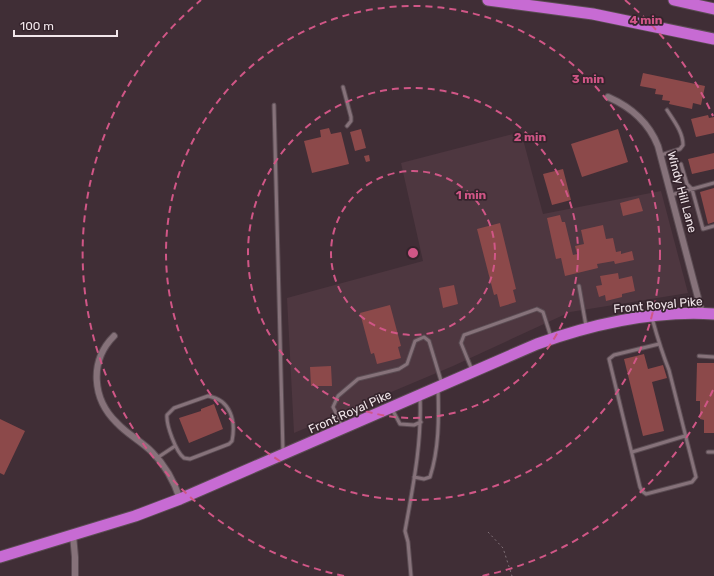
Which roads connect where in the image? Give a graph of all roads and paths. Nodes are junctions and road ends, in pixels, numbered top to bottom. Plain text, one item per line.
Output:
1 (488, 0) edge
2 (674, 0) edge
3 (714, 9) edge
4 (714, 39) edge
5 (343, 87) dead end
6 (608, 97) dead end
7 (274, 104) dead end
8 (668, 110) dead end
9 (347, 126) dead end
10 (661, 155) junction
11 (681, 164) dead end
12 (714, 183) edge
13 (692, 189) junction
14 (671, 195) junction
15 (714, 226) edge
16 (579, 286) dead end
17 (702, 314) junction
18 (714, 314) edge
19 (652, 316) junction
20 (587, 328) junction
21 (114, 336) dead end
22 (552, 339) junction
23 (659, 344) junction
24 (699, 356) dead end
25 (714, 357) edge
26 (473, 372) junction
27 (440, 387) junction
28 (420, 395) junction
29 (392, 408) junction
30 (421, 422) junction
31 (344, 429) junction
32 (685, 436) junction
33 (175, 446) junction
34 (632, 452) junction
35 (708, 452) dead end
36 (714, 452) edge
37 (284, 455) junction
38 (157, 458) junction
39 (414, 477) junction
40 (180, 499) junction
41 (488, 532) dead end
42 (73, 535) junction
43 (0, 556) edge
44 (75, 576) edge
45 (411, 576) edge
46 (512, 576) edge

1 - 4 highway
2 - 3 highway
5 - 9 lane
6 - 10 street, Windy Hill Lane
7 - 37 lane
8 - 10 lane
10 - 14 street, Windy Hill Lane
11 - 13 lane
12 - 13 lane
13 - 14 lane
13 - 15 lane
14 - 17 street, Windy Hill Lane
16 - 20 lane
17 - 18 highway, Front Royal Pike
17 - 19 highway, Front Royal Pike
19 - 20 highway, Front Royal Pike
19 - 23 lane
20 - 22 highway, Front Royal Pike
21 - 38 street
22 - 26 highway, Front Royal Pike
22 - 26 lane
23 - 32 lane
23 - 34 lane
24 - 25 lane
26 - 27 highway, Front Royal Pike
27 - 28 highway, Front Royal Pike
27 - 31 lane
27 - 39 lane
28 - 29 highway, Front Royal Pike
28 - 30 lane
29 - 30 lane
29 - 31 highway, Front Royal Pike
30 - 39 lane
31 - 37 highway, Front Royal Pike
32 - 34 lane
32 - 34 lane
33 - 33 lane
33 - 38 lane
35 - 36 lane
37 - 40 highway, Front Royal Pike
38 - 40 street
39 - 45 lane
40 - 42 highway, Front Royal Pike
41 - 46 path
42 - 43 highway, Front Royal Pike
42 - 44 street

